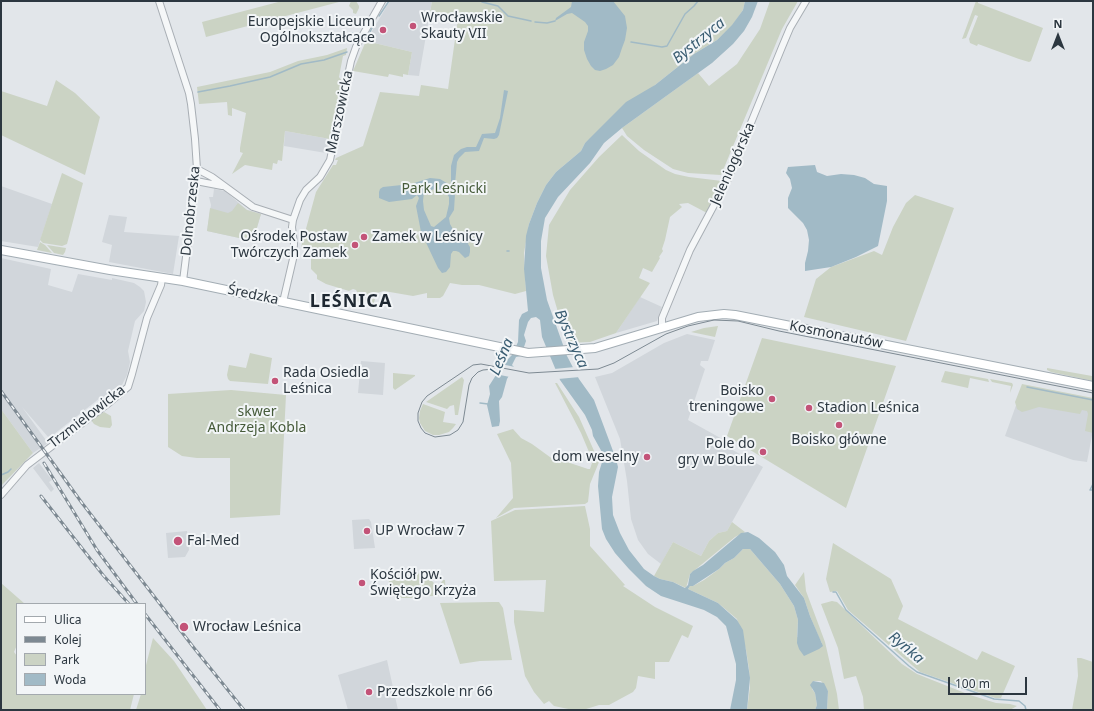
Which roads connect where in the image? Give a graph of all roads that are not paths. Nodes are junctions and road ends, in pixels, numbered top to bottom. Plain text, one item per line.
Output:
1 (159, 1) edge
2 (382, 1) edge
3 (806, 1) edge
4 (197, 169) junction
5 (196, 180) junction
6 (226, 186) junction
7 (293, 220) junction
8 (1, 250) edge
9 (162, 278) junction
10 (183, 281) junction
11 (283, 302) junction
12 (662, 328) junction
13 (536, 353) joint
14 (1093, 386) edge
15 (1, 495) edge

1 - 4 street, Dolnobrzeska
2 - 7 street, Marszowicka
3 - 12 street, Jeleniogórska
4 - 5 street, Dolnobrzeska
4 - 6 street
5 - 6 street
5 - 10 street, Dolnobrzeska
6 - 7 street
7 - 11 street
8 - 9 main road, Średzka
9 - 10 main road, Średzka
9 - 15 street, Trzmielowicka
10 - 11 main road, Średzka
11 - 13 main road, Średzka
12 - 13 main road, Kosmonautów
12 - 14 main road, Kosmonautów

